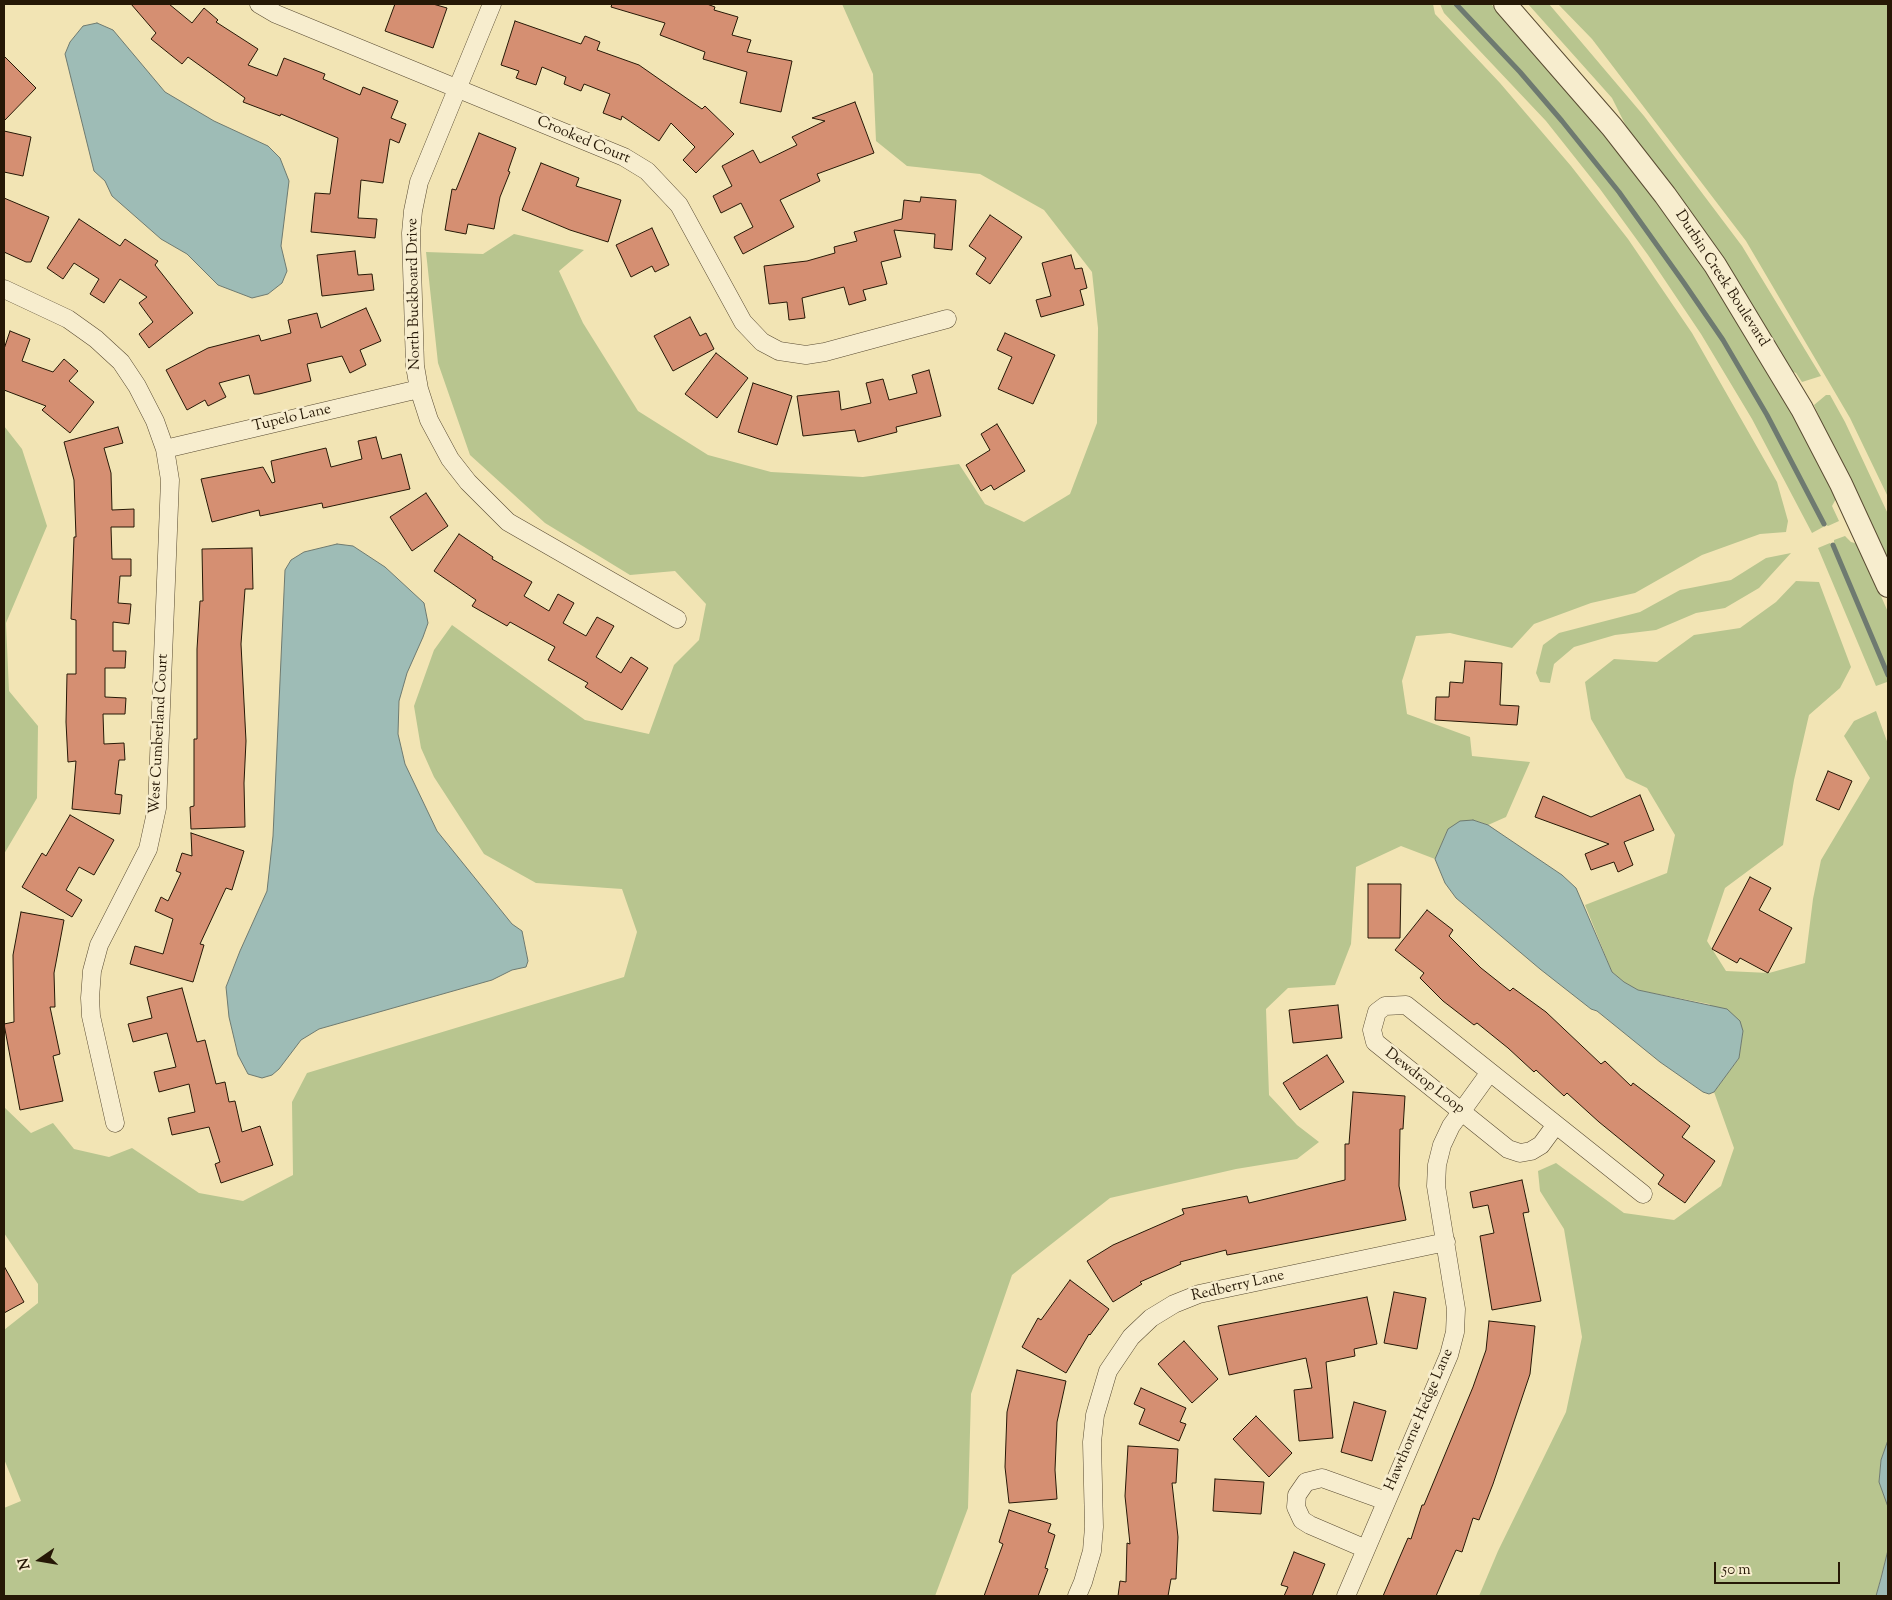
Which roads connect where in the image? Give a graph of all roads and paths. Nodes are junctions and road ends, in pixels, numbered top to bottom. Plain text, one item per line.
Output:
1 (259, 4) edge
2 (492, 4) edge
3 (1505, 4) edge
4 (457, 88) junction
5 (4, 289) edge
6 (947, 319) dead end
7 (420, 389) junction
8 (165, 449) junction
9 (1888, 586) edge
10 (677, 619) dead end
11 (1490, 1072) junction
12 (1461, 1111) junction
13 (115, 1124) dead end
14 (1555, 1126) junction
15 (1643, 1194) dead end
16 (1446, 1242) junction
17 (1386, 1501) junction
18 (1366, 1549) junction
19 (1077, 1596) edge
20 (1346, 1596) edge

1 - 4 street, Crooked Court
2 - 4 street, North Buckboard Drive
3 - 9 street, Durbin Creek Boulevard
4 - 6 street, Crooked Court
4 - 7 street, North Buckboard Drive
5 - 8 street, West Cumberland Court
7 - 8 street, Tupelo Lane
7 - 10 street, North Buckboard Drive
8 - 13 street, West Cumberland Court
11 - 12 street, Hawthorne Hedge Lane
11 - 12 street, Dewdrop Loop
11 - 14 street, Dewdrop Loop
12 - 14 street, Dewdrop Loop
12 - 16 street, Hawthorne Hedge Lane
14 - 15 street, Dewdrop Loop
16 - 17 street, Hawthorne Hedge Lane
16 - 19 street, Redberry Lane
17 - 18 street, Hawthorne Hedge Lane
17 - 18 street
18 - 20 street, Hawthorne Hedge Lane

